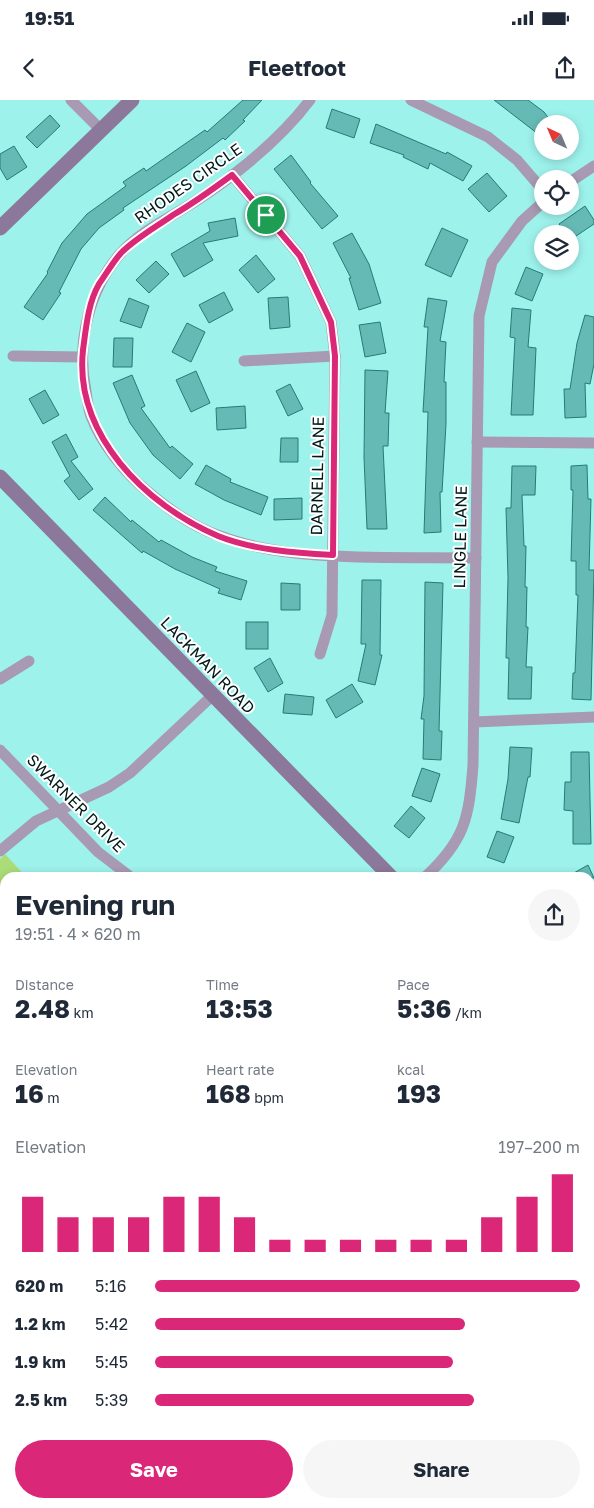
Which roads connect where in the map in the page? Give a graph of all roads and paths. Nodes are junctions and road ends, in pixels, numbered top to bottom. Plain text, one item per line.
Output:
1 (71, 100) edge
2 (132, 100) edge
3 (310, 100) edge
4 (411, 100) edge
5 (101, 130) junction
6 (594, 166) edge
7 (232, 175) junction
8 (579, 176) edge
9 (534, 180) edge
10 (534, 210) edge
11 (0, 228) edge
12 (12, 356) dead end
13 (335, 356) junction
14 (82, 357) junction
15 (244, 361) dead end
16 (477, 442) junction
17 (594, 443) edge
18 (0, 477) edge
19 (333, 555) junction
20 (476, 558) junction
21 (320, 654) dead end
22 (29, 661) dead end
23 (0, 679) edge
24 (213, 695) junction
25 (594, 717) edge
26 (474, 722) junction
27 (0, 750) edge
28 (58, 810) junction
29 (0, 852) edge
30 (124, 872) edge
31 (386, 872) edge
32 (430, 872) edge

1 - 5 street
2 - 5 main road
3 - 7 street, RHODES CIRCLE
4 - 9 street
5 - 11 main road
6 - 8 street
7 - 13 street, DARNELL LANE
7 - 14 street, RHODES CIRCLE
10 - 16 street, LINGLE LANE
12 - 14 street
13 - 15 street
13 - 19 street, DARNELL LANE
14 - 19 street, RHODES CIRCLE
16 - 17 street
16 - 20 street, LINGLE LANE
18 - 24 main road, LACKMAN ROAD
19 - 20 street, RHODES CIRCLE
19 - 21 street, DARNELL LANE
20 - 26 street, LINGLE LANE
22 - 23 street
24 - 28 street
24 - 31 main road, LACKMAN ROAD
25 - 26 street
26 - 32 street, LINGLE LANE
27 - 28 street, SWARNER DRIVE
28 - 29 street
28 - 30 street, SWARNER DRIVE

